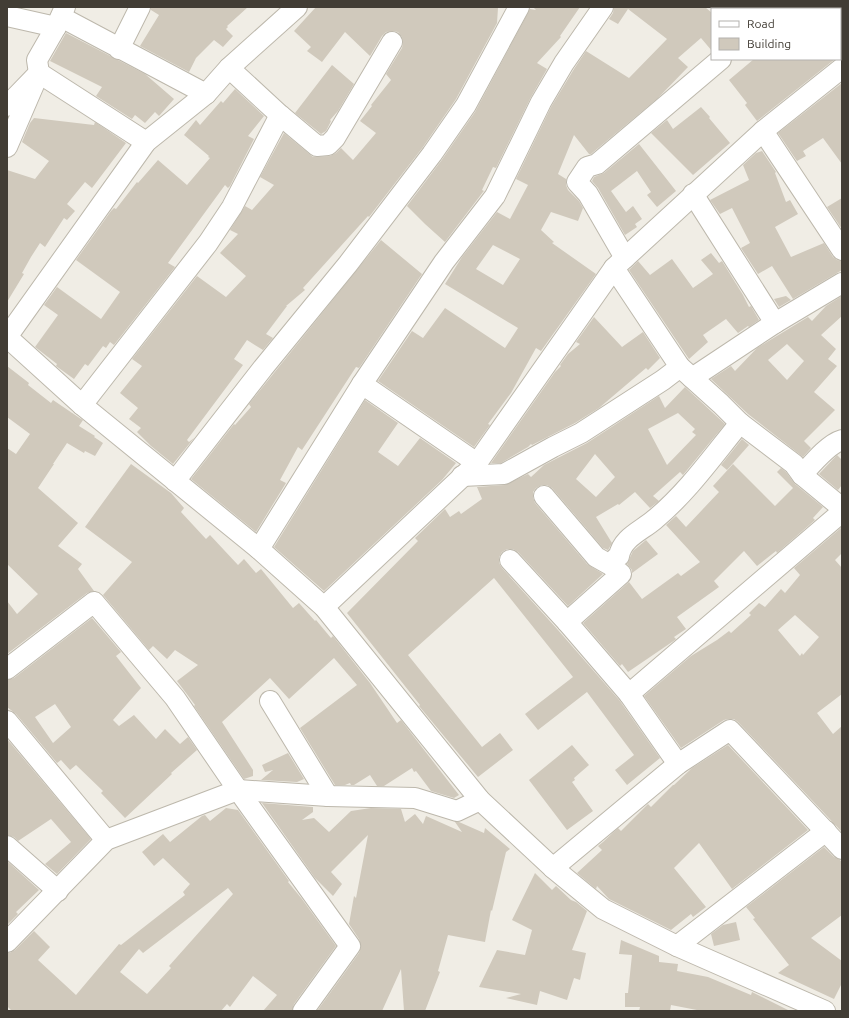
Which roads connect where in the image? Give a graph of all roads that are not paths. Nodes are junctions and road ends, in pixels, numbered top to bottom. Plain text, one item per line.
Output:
1 (140, 7) edge
2 (297, 7) edge
3 (520, 7) edge
4 (603, 7) edge
5 (7, 16) edge
6 (60, 17) edge
7 (392, 42) dead end
8 (119, 49) junction
9 (720, 60) edge
10 (229, 68) junction
11 (39, 73) junction
12 (839, 76) edge
13 (206, 94) junction
14 (7, 106) edge
15 (280, 115) junction
16 (763, 131) junction
17 (146, 142) junction
18 (7, 147) edge
19 (693, 194) junction
20 (842, 250) edge
21 (620, 263) junction
22 (842, 283) edge
23 (775, 323) junction
24 (7, 337) edge
25 (686, 372) junction
26 (362, 384) junction
27 (82, 405) junction
28 (740, 423) junction
29 (842, 440) edge
30 (477, 464) junction
31 (802, 475) junction
32 (462, 476) junction
33 (175, 481) junction
34 (544, 496) dead end
35 (842, 508) edge
36 (842, 512) edge
37 (260, 549) junction
38 (510, 560) dead end
39 (612, 566) junction
40 (324, 607) junction
41 (567, 622) junction
42 (7, 669) edge
43 (629, 694) junction
44 (270, 701) dead end
45 (7, 722) edge
46 (678, 764) junction
47 (238, 790) junction
48 (328, 796) junction
49 (480, 800) junction
50 (826, 831) junction
51 (106, 840) junction
52 (7, 846) edge
53 (842, 849) edge
54 (553, 868) junction
55 (58, 891) junction
56 (7, 942) edge
57 (677, 946) junction
58 (303, 1011) edge
59 (825, 1011) edge

1 - 8 street
2 - 10 street
3 - 33 street
4 - 26 street
5 - 6 street
6 - 8 street
6 - 11 street
7 - 15 street
8 - 13 street
9 - 21 street
10 - 13 street
10 - 15 street
11 - 14 street
11 - 17 street
11 - 18 street
12 - 16 street
13 - 17 street
15 - 27 street
16 - 19 street
16 - 20 street
17 - 24 street
19 - 21 street
19 - 23 street
21 - 25 street
21 - 30 street
22 - 23 street
23 - 25 street
24 - 27 street
25 - 28 street
25 - 32 street
26 - 30 street
26 - 37 street
27 - 33 street
28 - 31 street
28 - 39 street
29 - 31 street
30 - 32 street
31 - 35 street
32 - 40 street
33 - 37 street
34 - 39 street
36 - 43 street
37 - 40 street
38 - 41 street
39 - 41 street
40 - 49 street
41 - 43 street
42 - 47 street
43 - 46 street
44 - 48 street
45 - 51 street
46 - 50 street
46 - 54 street
47 - 48 street
47 - 51 street
47 - 58 street
48 - 49 street
49 - 54 street
50 - 53 street
50 - 57 street
51 - 55 street
52 - 55 street
54 - 57 street
55 - 56 street
57 - 59 street

